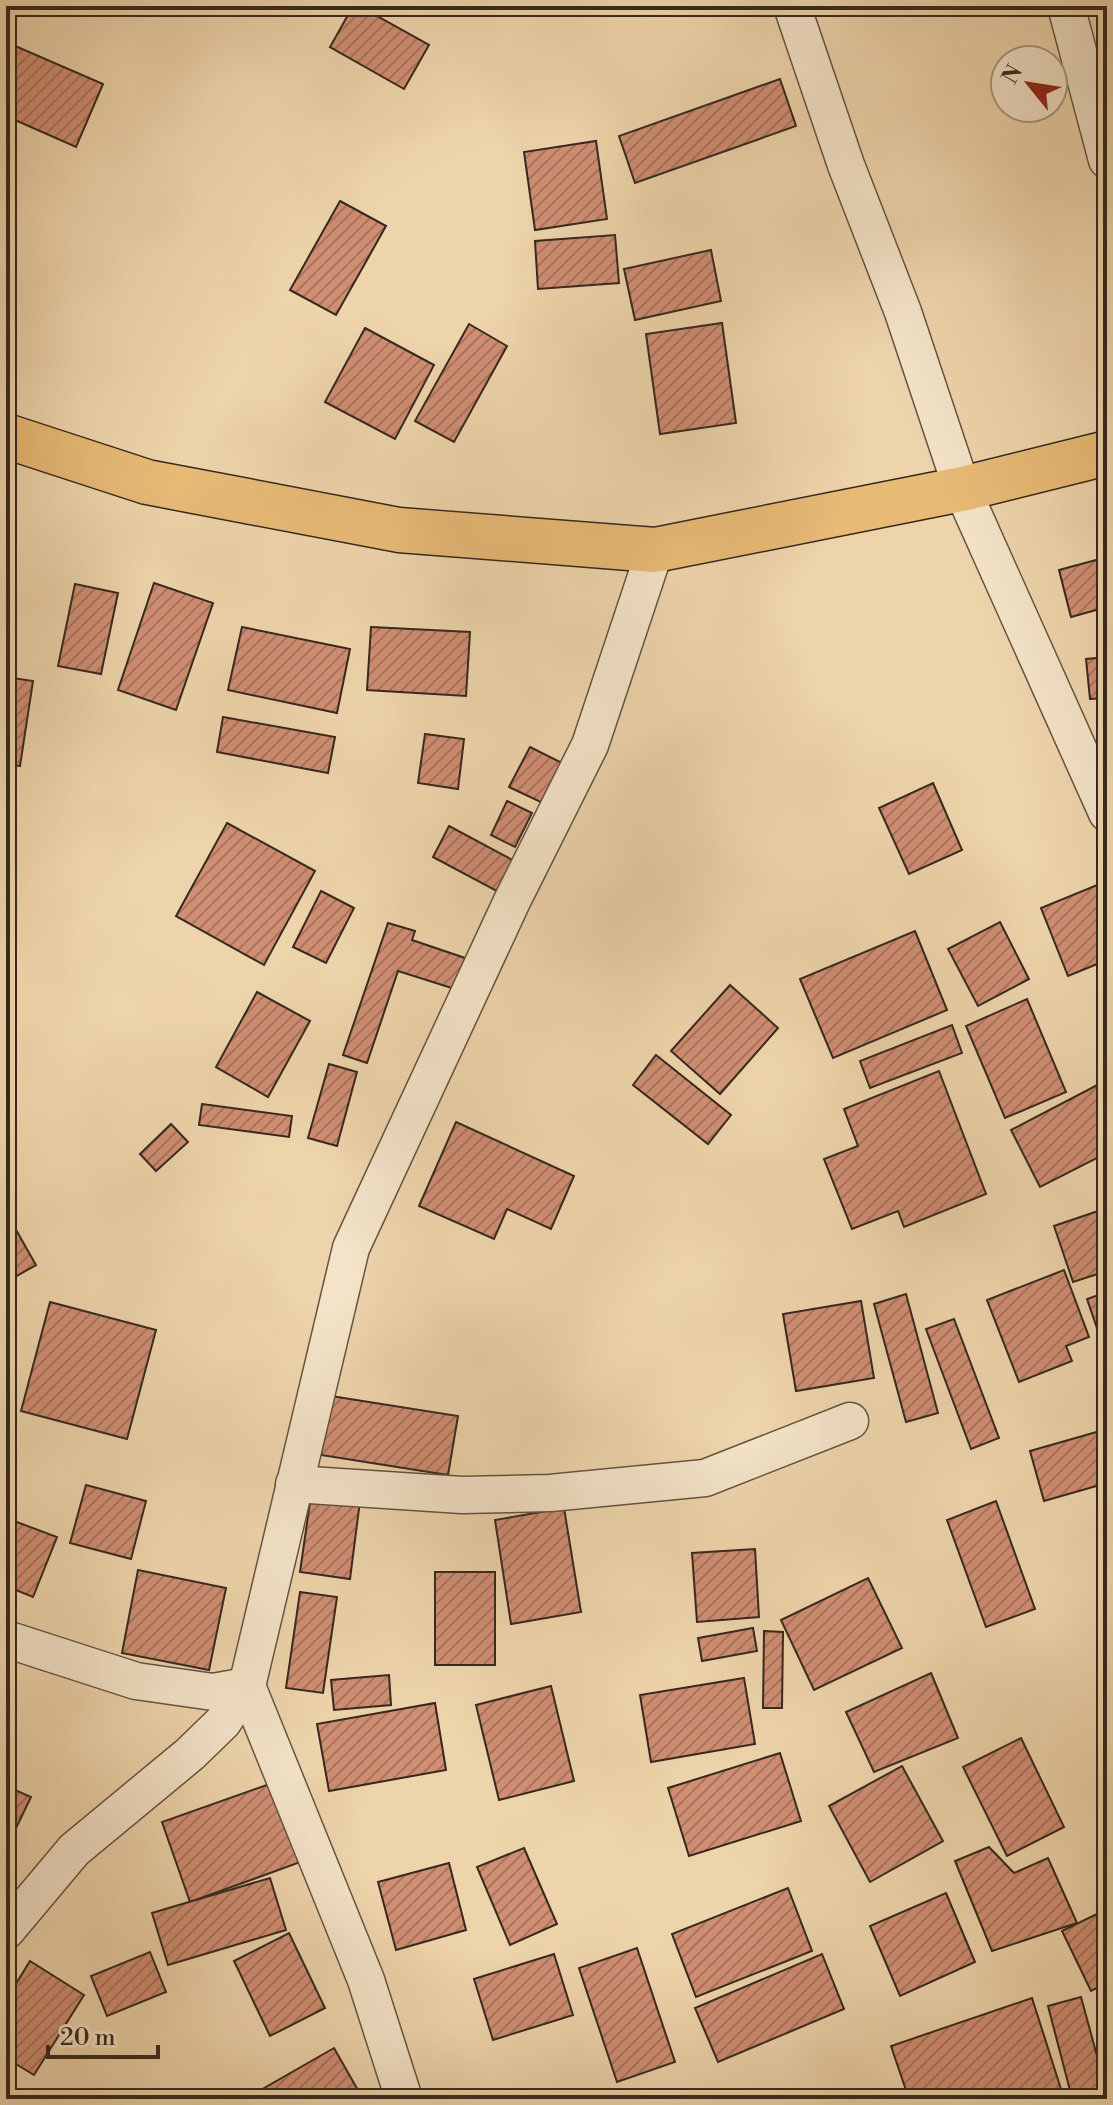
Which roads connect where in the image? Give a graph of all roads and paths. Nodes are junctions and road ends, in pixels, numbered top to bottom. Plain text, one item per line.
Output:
1 (792, 6) edge
2 (1066, 6) edge
3 (1107, 160) edge
4 (6, 436) edge
5 (1107, 453) edge
6 (962, 489) junction
7 (655, 550) junction
8 (1107, 813) edge
9 (850, 1421) dead end
10 (294, 1484) junction
11 (6, 1639) edge
12 (247, 1686) junction
13 (6, 1931) edge
14 (404, 2099) edge

1 - 6 street
2 - 3 street
4 - 7 highway
5 - 6 highway
6 - 7 highway
6 - 8 street
7 - 10 street
9 - 10 street
10 - 12 street
11 - 12 street
12 - 13 street
12 - 14 street

